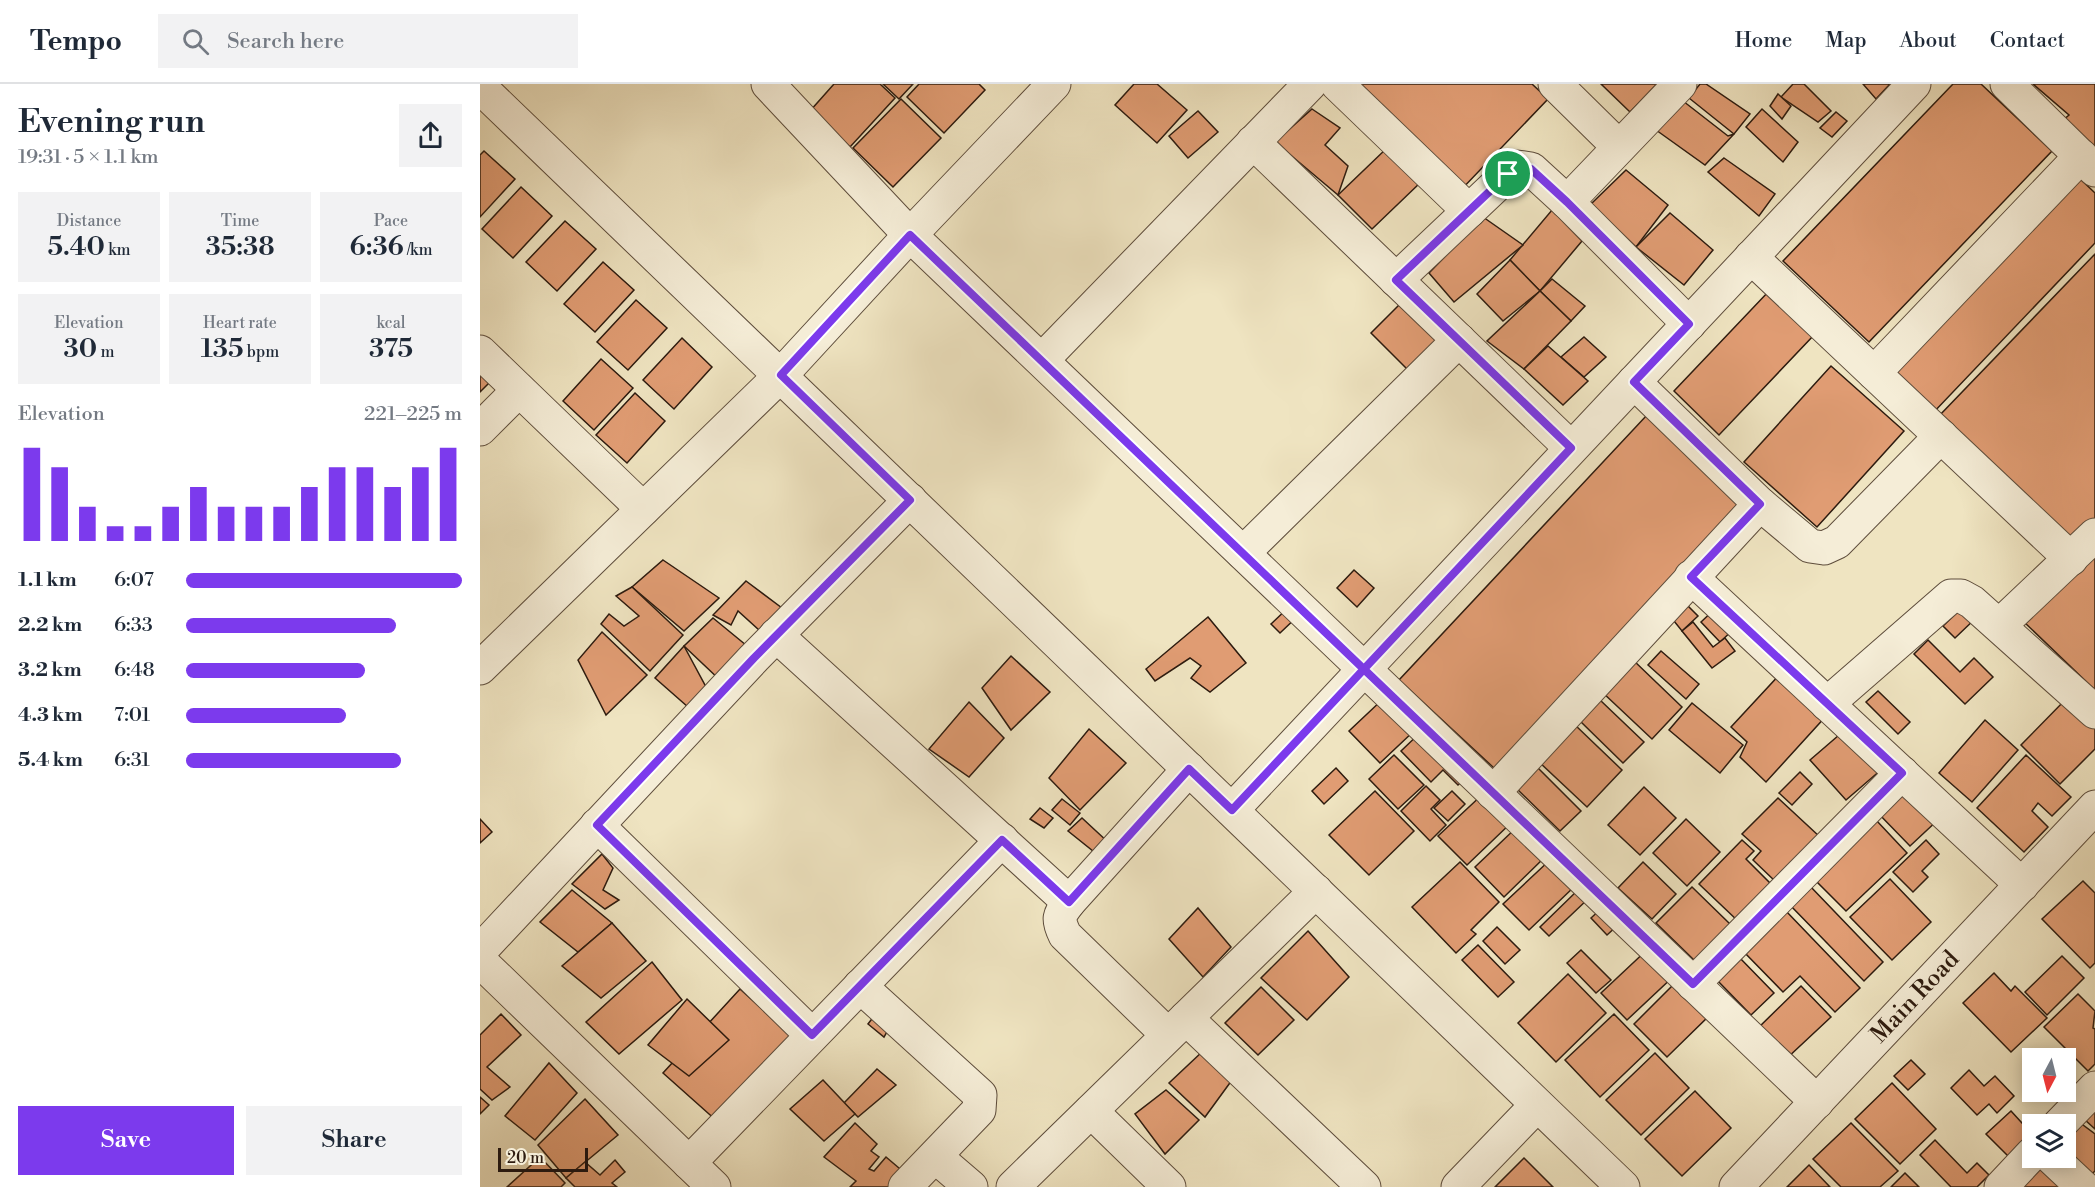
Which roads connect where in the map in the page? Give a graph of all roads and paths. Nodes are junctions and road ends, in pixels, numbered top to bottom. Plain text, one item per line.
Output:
1 (1054, 84) edge
2 (1310, 84) edge
3 (1336, 84) edge
4 (1555, 84) edge
5 (1680, 84) edge
6 (1914, 84) edge
7 (2007, 84) edge
8 (480, 87) edge
9 (777, 87) edge
10 (1253, 142) junction
11 (1618, 147) junction
12 (2088, 163) edge
13 (1567, 202) junction
14 (1469, 211) junction
15 (910, 235) junction
16 (1751, 257) junction
17 (1396, 280) junction
18 (1689, 324) junction
19 (1459, 340) junction
20 (480, 352) edge
21 (1042, 360) junction
22 (1874, 373) junction
23 (781, 375) junction
24 (1634, 382) junction
25 (519, 390) junction
26 (480, 429) edge
27 (1941, 436) junction
28 (1571, 448) junction
29 (910, 500) junction
30 (1760, 504) junction
31 (643, 509) junction
32 (2095, 535) edge
33 (1243, 554) junction
34 (2071, 559) junction
35 (1691, 577) junction
36 (2000, 625) junction
37 (776, 635) junction
38 (480, 668) edge
39 (1364, 669) junction
40 (1827, 704) junction
41 (2095, 712) edge
42 (1189, 769) junction
43 (1902, 773) junction
44 (1493, 793) junction
45 (2095, 807) edge
46 (1232, 810) junction
47 (597, 825) junction
48 (1002, 840) junction
49 (2022, 885) junction
50 (1316, 891) junction
51 (1069, 902) junction
52 (480, 951) edge
53 (480, 961) edge
54 (1693, 984) junction
55 (860, 986) junction
56 (1177, 1027) junction
57 (812, 1035) junction
58 (2095, 1088) edge
59 (1817, 1102) junction
60 (1537, 1105) junction
61 (1091, 1111) junction
62 (2070, 1114) edge
63 (936, 1157) junction
64 (689, 1163) junction
65 (2022, 1165) edge
66 (2063, 1168) edge
67 (714, 1187) edge
68 (905, 1187) edge
69 (972, 1187) edge
70 (1013, 1187) edge
71 (1169, 1187) edge
72 (1364, 1187) edge
73 (1458, 1187) edge
74 (1623, 1187) edge
75 (1736, 1187) edge
76 (2001, 1187) edge
77 (2083, 1187) edge

1 - 15 street
2 - 10 street
3 - 14 street
4 - 11 street
5 - 11 street
6 - 16 street
7 - 12 street
8 - 23 street
9 - 15 street
10 - 17 street
10 - 21 street
11 - 13 street
12 - 22 street
13 - 14 street
13 - 18 street
14 - 17 street
15 - 21 street
15 - 23 street
16 - 18 street
16 - 22 street
17 - 19 street
18 - 24 street
19 - 28 street
19 - 33 street
20 - 25 street
21 - 33 street
22 - 27 street
23 - 29 street
23 - 31 street
24 - 28 street
24 - 30 street
25 - 26 street
25 - 31 street
27 - 30 street
27 - 34 street
28 - 39 street
29 - 37 street
29 - 42 street
30 - 35 street
31 - 38 street
32 - 34 street
33 - 39 street
34 - 36 street
35 - 40 street
35 - 44 street
36 - 40 street
36 - 41 street
37 - 47 street
37 - 48 street
39 - 44 street
39 - 46 street
40 - 43 street
42 - 46 street
42 - 51 street
43 - 49 street
43 - 54 street
44 - 54 street
45 - 49 street, Main Road
46 - 50 street
47 - 52 street
47 - 57 street
48 - 51 street
48 - 55 street
49 - 59 street, Main Road
50 - 56 street
50 - 60 street
51 - 56 street
53 - 64 street
54 - 59 street
55 - 57 street
55 - 63 street
56 - 61 street
56 - 72 street
57 - 64 street
58 - 62 street
59 - 75 street, Main Road
60 - 73 street
60 - 74 street
61 - 70 street
61 - 71 street
63 - 68 street
63 - 69 street
64 - 67 street
65 - 76 street
66 - 77 street

